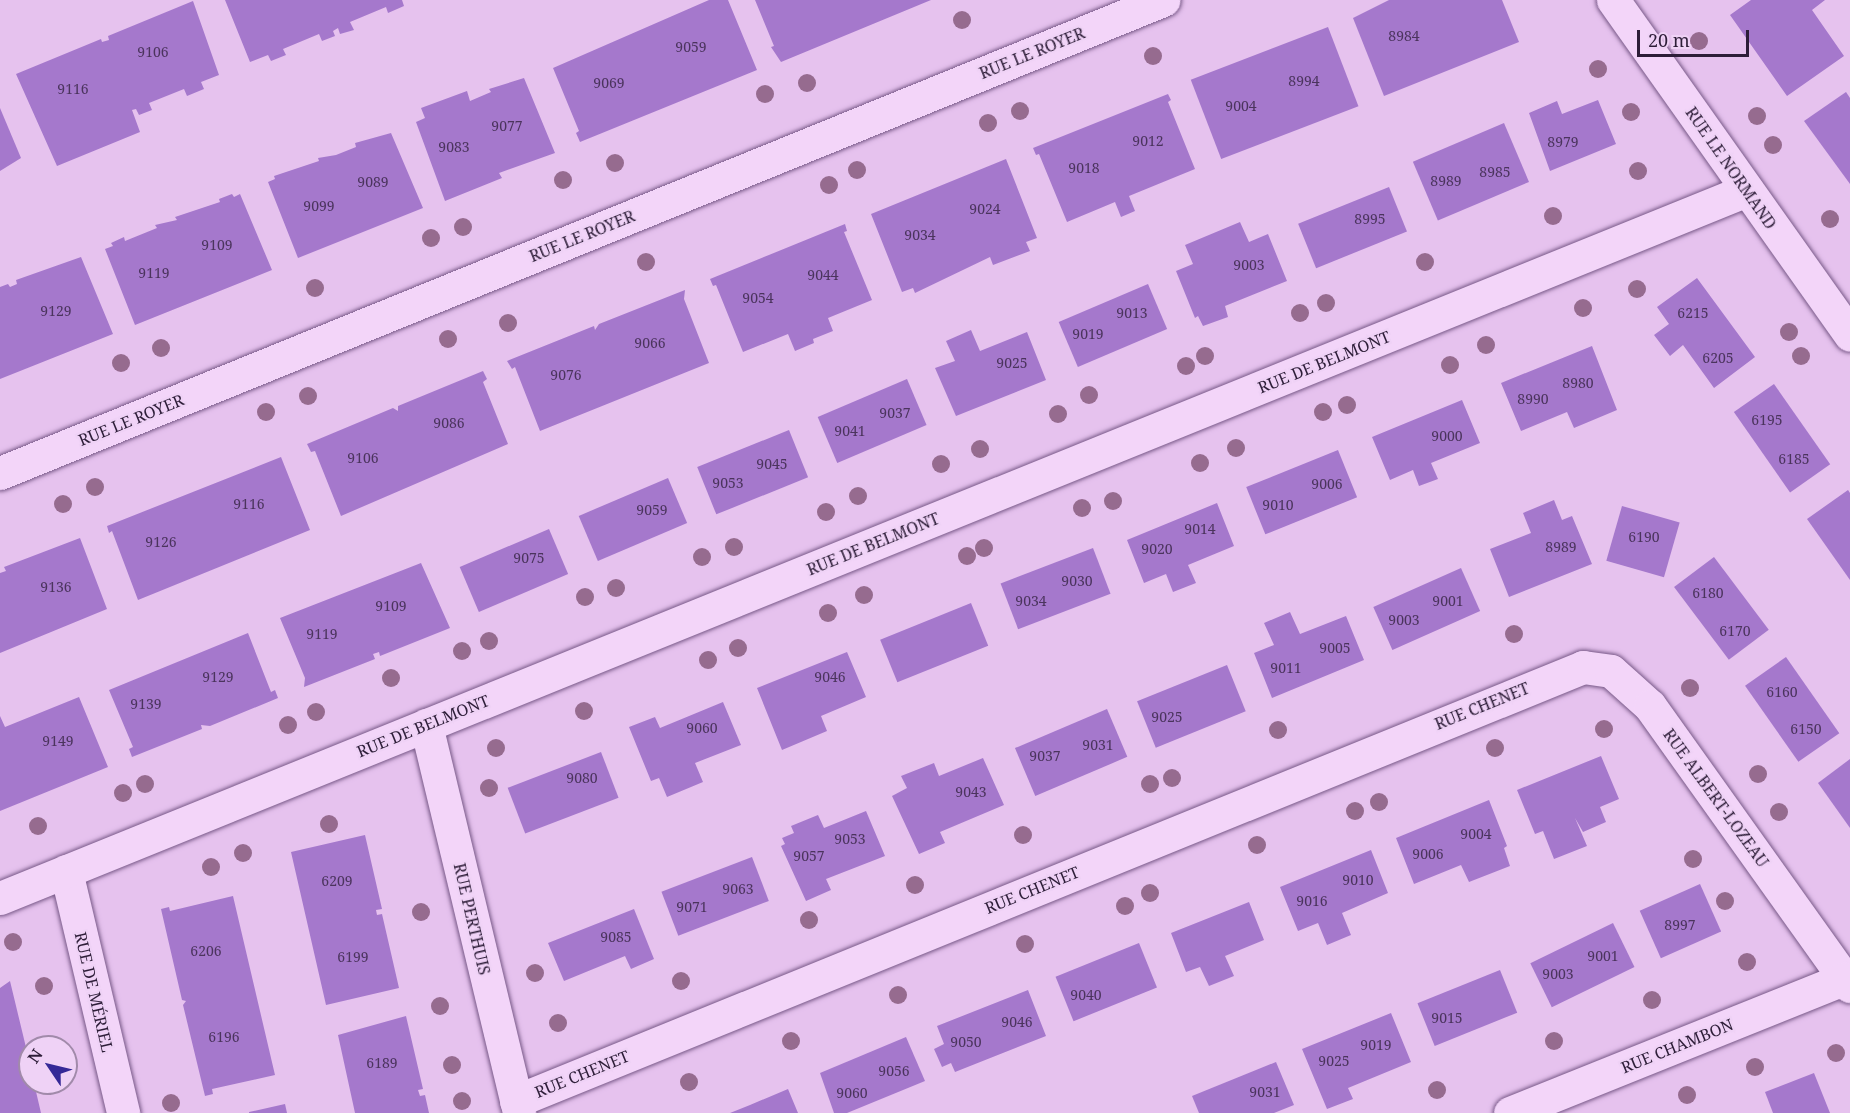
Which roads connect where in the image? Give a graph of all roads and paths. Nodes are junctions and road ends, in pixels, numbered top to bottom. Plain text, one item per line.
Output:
1 (1163, 0) edge
2 (1613, 0) edge
3 (1747, 190) junction
4 (1850, 335) edge
5 (0, 473) edge
6 (1548, 678) joint
7 (426, 725) junction
8 (66, 871) junction
9 (0, 898) edge
10 (1847, 982) edge
11 (517, 1107) edge
12 (123, 1113) edge
13 (1510, 1113) edge

1 - 5 street, RUE LE ROYER
2 - 3 street, RUE LE NORMAND
3 - 4 street, RUE LE NORMAND
3 - 7 street, RUE DE BELMONT
6 - 10 street, RUE ALBERT-LOZEAU
6 - 11 street, RUE CHENET
7 - 8 street, RUE DE BELMONT
7 - 11 street, RUE PERTHUIS
8 - 9 street, RUE DE BELMONT
8 - 12 street, RUE DE MÉRIEL
10 - 13 street, RUE CHAMBON

